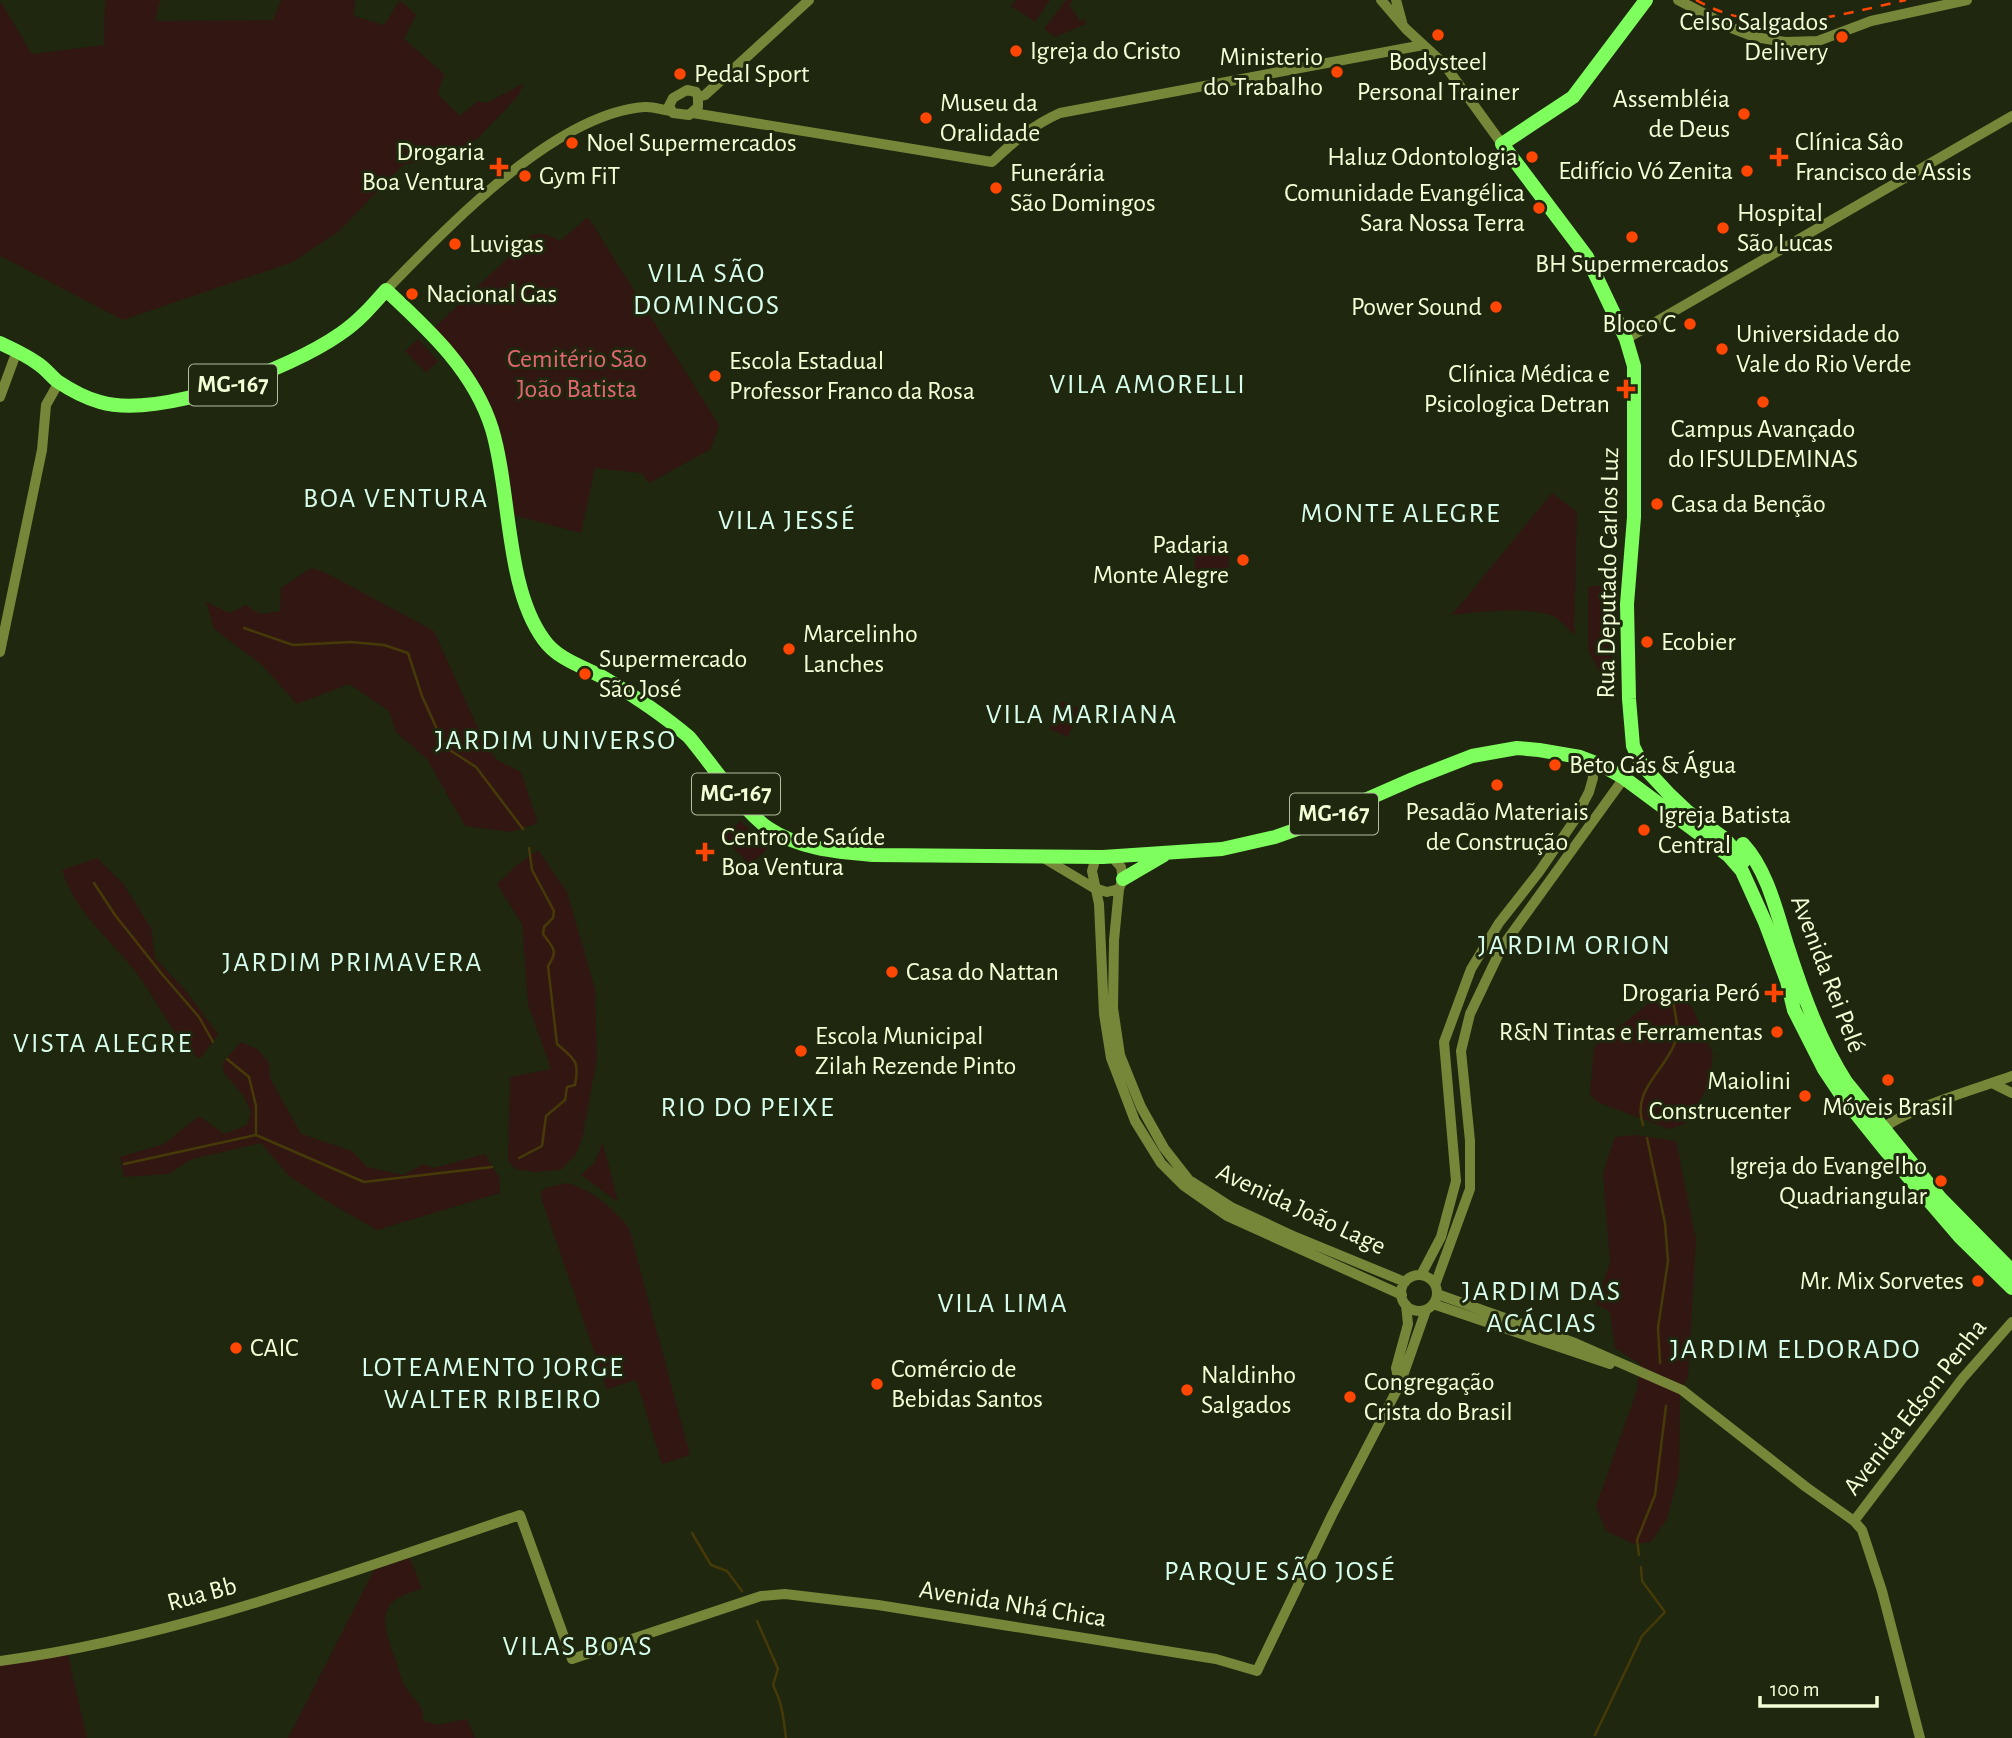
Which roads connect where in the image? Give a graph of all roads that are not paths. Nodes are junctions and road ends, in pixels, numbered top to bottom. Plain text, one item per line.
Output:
1 (809, 0) edge
2 (1381, 0) edge
3 (1396, 0) edge
4 (1678, 0) edge
5 (1967, 0) edge
6 (1643, 4) edge
7 (1403, 25) junction
8 (1423, 45) junction
9 (673, 98) junction
10 (697, 104) junction
11 (646, 107) junction
12 (671, 111) junction
13 (2012, 116) edge
14 (1502, 144) junction
15 (386, 290) junction
16 (1626, 339) junction
17 (8, 349) edge
18 (55, 379) junction
19 (0, 397) edge
20 (0, 652) edge
21 (1591, 761) junction
22 (1625, 778) junction
23 (1589, 792) junction
24 (1678, 802) junction
25 (1606, 803) junction
26 (1683, 823) junction
27 (1725, 839) junction
28 (1745, 847) junction
29 (1166, 854) junction
30 (1042, 857) junction
31 (1096, 857) junction
32 (1112, 857) junction
33 (1121, 884) junction
34 (1094, 888) junction
35 (1765, 922) junction
36 (2012, 1076) edge
37 (1992, 1083) junction
38 (2012, 1093) edge
39 (1878, 1132) junction
40 (2012, 1271) edge
41 (1421, 1276) junction
42 (1405, 1282) junction
43 (2012, 1288) edge
44 (1433, 1298) junction
45 (1404, 1300) junction
46 (2012, 1322) edge
47 (1399, 1384) junction
48 (1854, 1521) junction
49 (572, 1659) joint
50 (0, 1661) edge
51 (1920, 1738) edge

1 - 10 street
2 - 7 street, Rua Deputado Carlos Luz
3 - 7 street
4 - 5 street
6 - 14 main road
7 - 8 street, Rua Deputado Carlos Luz
8 - 10 street
8 - 14 street, Rua Deputado Carlos Luz
9 - 10 street
9 - 11 street
9 - 12 street
10 - 12 street
11 - 12 street
11 - 15 street
13 - 16 street
14 - 16 main road, Rua Deputado Carlos Luz
15 - 18 main road, MG-167
15 - 30 main road, MG-167
16 - 24 main road, Rua Deputado Carlos Luz
17 - 18 main road, MG-167
17 - 19 street
18 - 20 street
21 - 22 main road, MG-167
21 - 23 street
21 - 29 main road, MG-167
22 - 25 street
22 - 26 main road, MG-167
23 - 25 street
23 - 41 street
24 - 27 main road, Rua Deputado Carlos Luz
24 - 28 main road, Rua Deputado Carlos Luz
25 - 44 street
26 - 27 main road, Rua Deputado Carlos Luz
26 - 35 main road, MG-167
27 - 28 main road, Rua Deputado Carlos Luz
27 - 35 main road, Rua Deputado Carlos Luz
28 - 39 main road, Avenida Rei Pelé / MG-167
29 - 32 main road, MG-167
29 - 33 main road
30 - 31 main road, MG-167
30 - 34 street
31 - 32 main road, MG-167
31 - 34 street, Avenida João Lage
32 - 33 street
33 - 34 street
33 - 42 street, Avenida João Lage
34 - 45 street, Avenida João Lage
35 - 39 main road, Avenida Rei Pelé / MG-167
36 - 37 street
37 - 38 street
37 - 39 street
39 - 40 main road, Avenida Rei Pelé / MG-167
39 - 43 main road, Avenida Rei Pelé / MG-167
41 - 42 street
41 - 44 street
42 - 45 street
44 - 45 street
44 - 47 street
44 - 48 street
45 - 47 street
46 - 48 street, Avenida Edson Penha
47 - 49 street, Avenida Nhá Chica
48 - 51 street
49 - 50 street, Rua Bb

